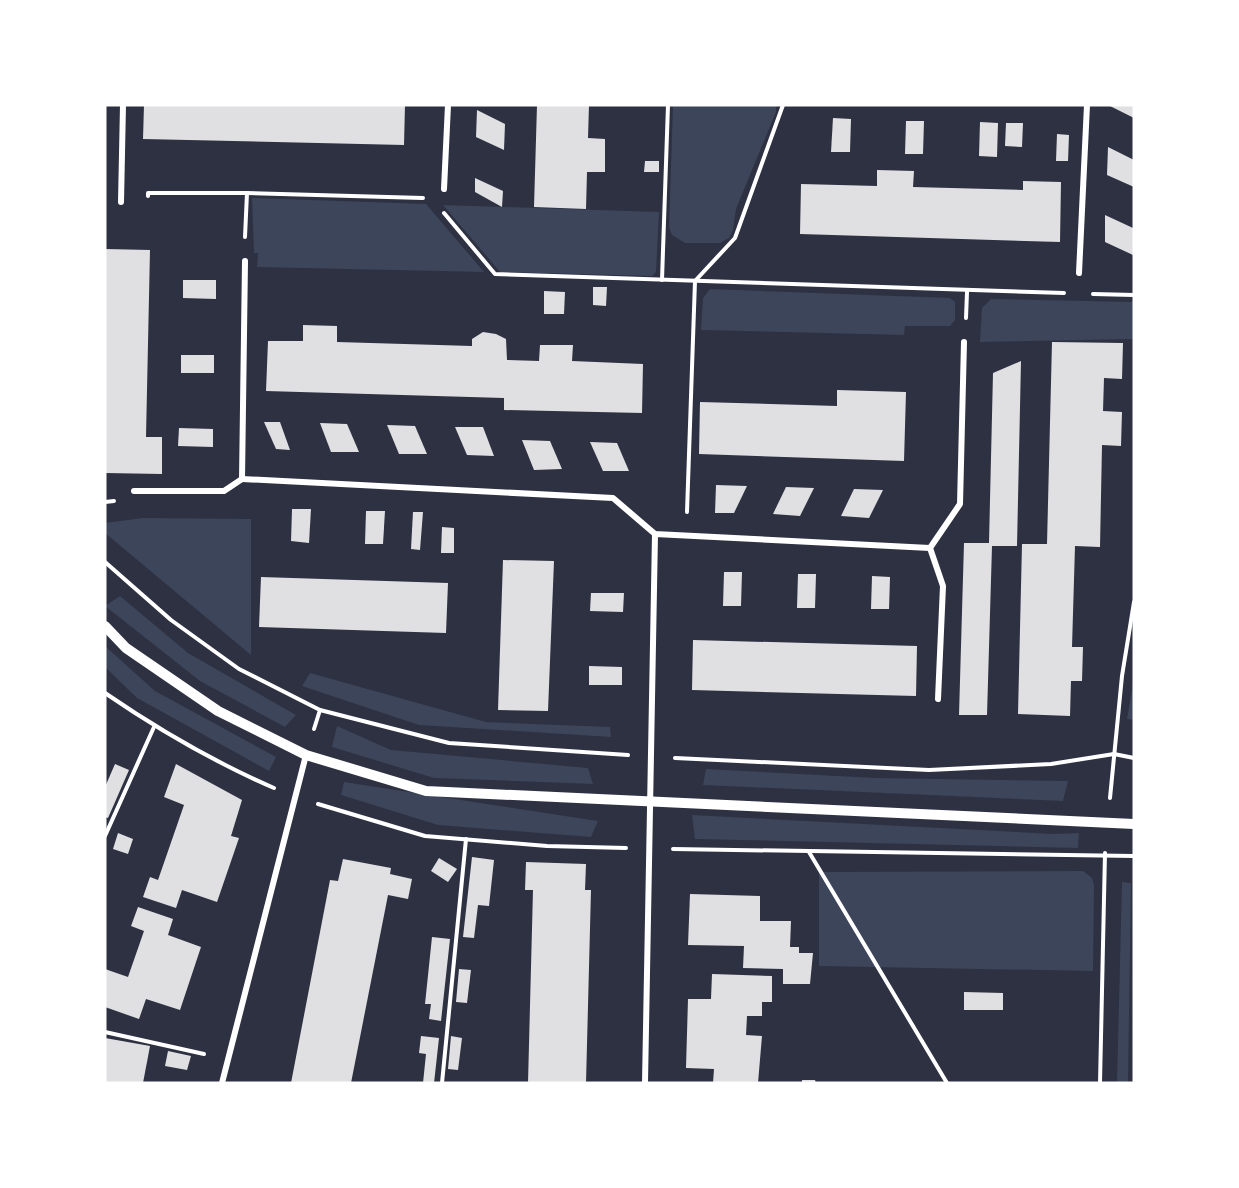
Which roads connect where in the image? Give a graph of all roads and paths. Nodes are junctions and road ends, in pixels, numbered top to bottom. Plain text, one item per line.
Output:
1 (123, 105) edge
2 (448, 105) edge
3 (668, 105) edge
4 (783, 105) edge
5 (1087, 105) edge
6 (444, 189) joint
7 (247, 193) junction
8 (434, 198) junction
9 (121, 202) joint
10 (244, 261) joint
11 (1079, 273) dead end
12 (662, 280) junction
13 (695, 281) junction
14 (1068, 293) dead end
15 (1090, 293) dead end
16 (1134, 295) edge
17 (964, 342) dead end
18 (242, 479) junction
19 (134, 491) dead end
20 (655, 534) junction
21 (686, 536) junction
22 (930, 548) junction
23 (105, 563) edge
24 (105, 626) edge
25 (938, 699) dead end
26 (154, 727) dead end
27 (306, 755) junction
28 (650, 756) junction
29 (1134, 758) edge
30 (650, 802) junction
31 (1134, 825) edge
32 (105, 836) edge
33 (466, 839) dead end
34 (808, 851) dead end
35 (105, 1032) edge
36 (228, 1059) junction
37 (222, 1083) edge
38 (442, 1083) edge
39 (645, 1083) edge
40 (947, 1083) edge

1 - 9 street
2 - 6 street
3 - 12 path
4 - 13 path
5 - 11 street
6 - 8 path
7 - 8 path
7 - 9 path
7 - 10 path
8 - 12 path
10 - 18 street
12 - 13 path
13 - 14 path
13 - 21 path
15 - 16 path
17 - 22 street
18 - 19 street
18 - 20 street
20 - 21 street
20 - 28 street
21 - 22 street
22 - 25 street
23 - 28 path
24 - 27 street
26 - 32 path
27 - 30 street
27 - 36 street
28 - 29 path
28 - 30 street
30 - 31 street
30 - 39 street
33 - 38 path
34 - 40 path
35 - 36 path
36 - 37 street

